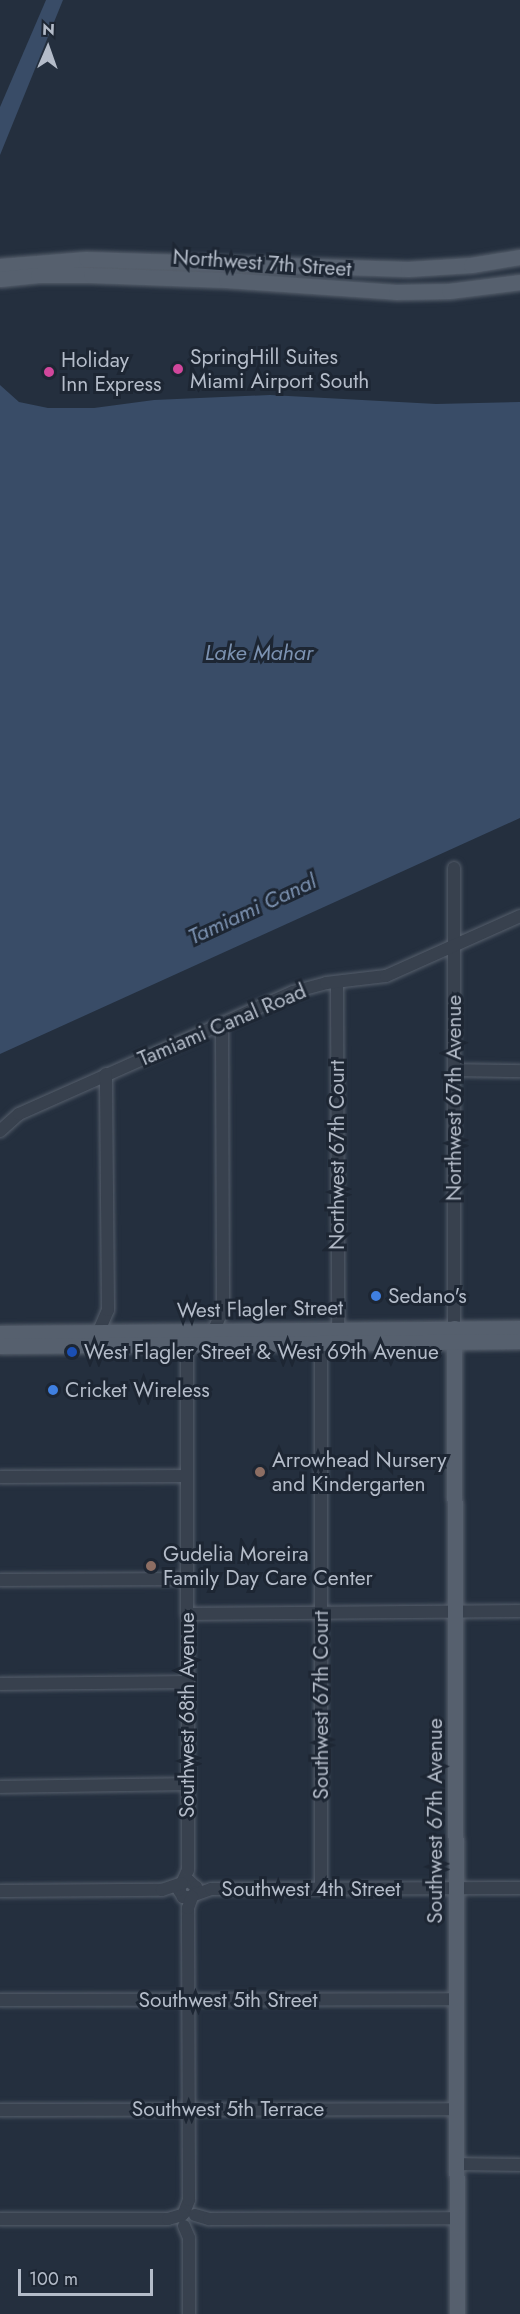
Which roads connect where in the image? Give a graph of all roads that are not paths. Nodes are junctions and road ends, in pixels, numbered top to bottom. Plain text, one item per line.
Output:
1 (520, 256) edge
2 (0, 266) edge
3 (0, 279) edge
4 (520, 282) edge
5 (454, 868) dead end
6 (520, 916) edge
7 (454, 946) junction
8 (337, 982) junction
9 (222, 1023) junction
10 (454, 1071) junction
11 (520, 1071) edge
12 (106, 1074) junction
13 (0, 1131) edge
14 (108, 1310) junction
15 (223, 1310) junction
16 (520, 1328) edge
17 (338, 1329) junction
18 (214, 1330) junction
19 (233, 1330) junction
20 (118, 1331) junction
21 (99, 1332) junction
22 (0, 1333) edge
23 (455, 1334) junction
24 (520, 1341) edge
25 (321, 1342) junction
26 (187, 1344) junction
27 (0, 1346) edge
28 (187, 1476) junction
29 (0, 1477) edge
30 (187, 1579) junction
31 (0, 1580) edge
32 (456, 1611) junction
33 (520, 1611) edge
34 (321, 1613) junction
35 (187, 1614) junction
36 (187, 1682) junction
37 (0, 1684) edge
38 (187, 1784) junction
39 (0, 1787) edge
40 (321, 1888) junction
41 (456, 1888) junction
42 (520, 1888) edge
43 (188, 1889) junction
44 (0, 1891) edge
45 (456, 1999) junction
46 (0, 2000) edge
47 (189, 2000) junction
48 (456, 2109) junction
49 (0, 2110) edge
50 (189, 2110) junction
51 (456, 2164) junction
52 (520, 2164) edge
53 (457, 2218) junction
54 (0, 2219) edge
55 (189, 2221) junction
56 (189, 2314) edge
57 (457, 2314) edge

1 - 2 main road, Northwest 7th Street
3 - 4 main road, Northwest 7th Street
5 - 7 street, Northwest 67th Avenue
6 - 7 street, Tamiami Canal Road
7 - 8 street, Tamiami Canal Road
7 - 10 street, Northwest 67th Avenue
8 - 9 street, Tamiami Canal Road
8 - 17 street, Northwest 67th Court
9 - 12 street, Tamiami Canal Road
9 - 15 street
10 - 11 street
10 - 23 street, Northwest 67th Avenue
12 - 13 street, Tamiami Canal Road
12 - 14 street
14 - 20 street
14 - 21 street
15 - 18 street
15 - 19 street
16 - 23 main road, West Flagler Street
17 - 19 main road, West Flagler Street
17 - 23 main road, West Flagler Street
18 - 19 main road, West Flagler Street
18 - 20 main road, West Flagler Street
20 - 21 main road, West Flagler Street
21 - 22 main road, West Flagler Street
23 - 24 main road, West Flagler Street
23 - 25 main road, West Flagler Street
23 - 32 main road, Southwest 67th Avenue
25 - 26 main road, West Flagler Street
25 - 34 street, Southwest 67th Court
26 - 27 main road, West Flagler Street
26 - 28 street, Southwest 68th Avenue
28 - 29 street
28 - 30 street, Southwest 68th Avenue
30 - 31 street
30 - 35 street, Southwest 68th Avenue
32 - 33 street
32 - 34 street
32 - 41 main road, Southwest 67th Avenue
34 - 35 street
34 - 40 street, Southwest 67th Court
35 - 36 street, Southwest 68th Avenue
36 - 37 street
36 - 38 street, Southwest 68th Avenue
38 - 39 street
38 - 43 street, Southwest 68th Avenue
40 - 41 street, Southwest 4th Street
40 - 43 street, Southwest 4th Street
41 - 42 street, Southwest 4th Street
41 - 45 main road, Southwest 67th Avenue
43 - 44 street, Southwest 4th Street
43 - 47 street, Southwest 68th Avenue
45 - 47 street, Southwest 5th Street
45 - 48 main road, Southwest 67th Avenue
46 - 47 street, Southwest 5th Street
47 - 50 street, Southwest 68th Avenue
48 - 50 street, Southwest 5th Terrace
48 - 51 main road, Southwest 67th Avenue
49 - 50 street, Southwest 5th Terrace
50 - 55 street, Southwest 68th Avenue
51 - 52 street
51 - 53 main road, Southwest 67th Avenue
53 - 55 street
53 - 57 main road, Southwest 67th Avenue
54 - 55 street
55 - 56 street, Southwest 68th Avenue

